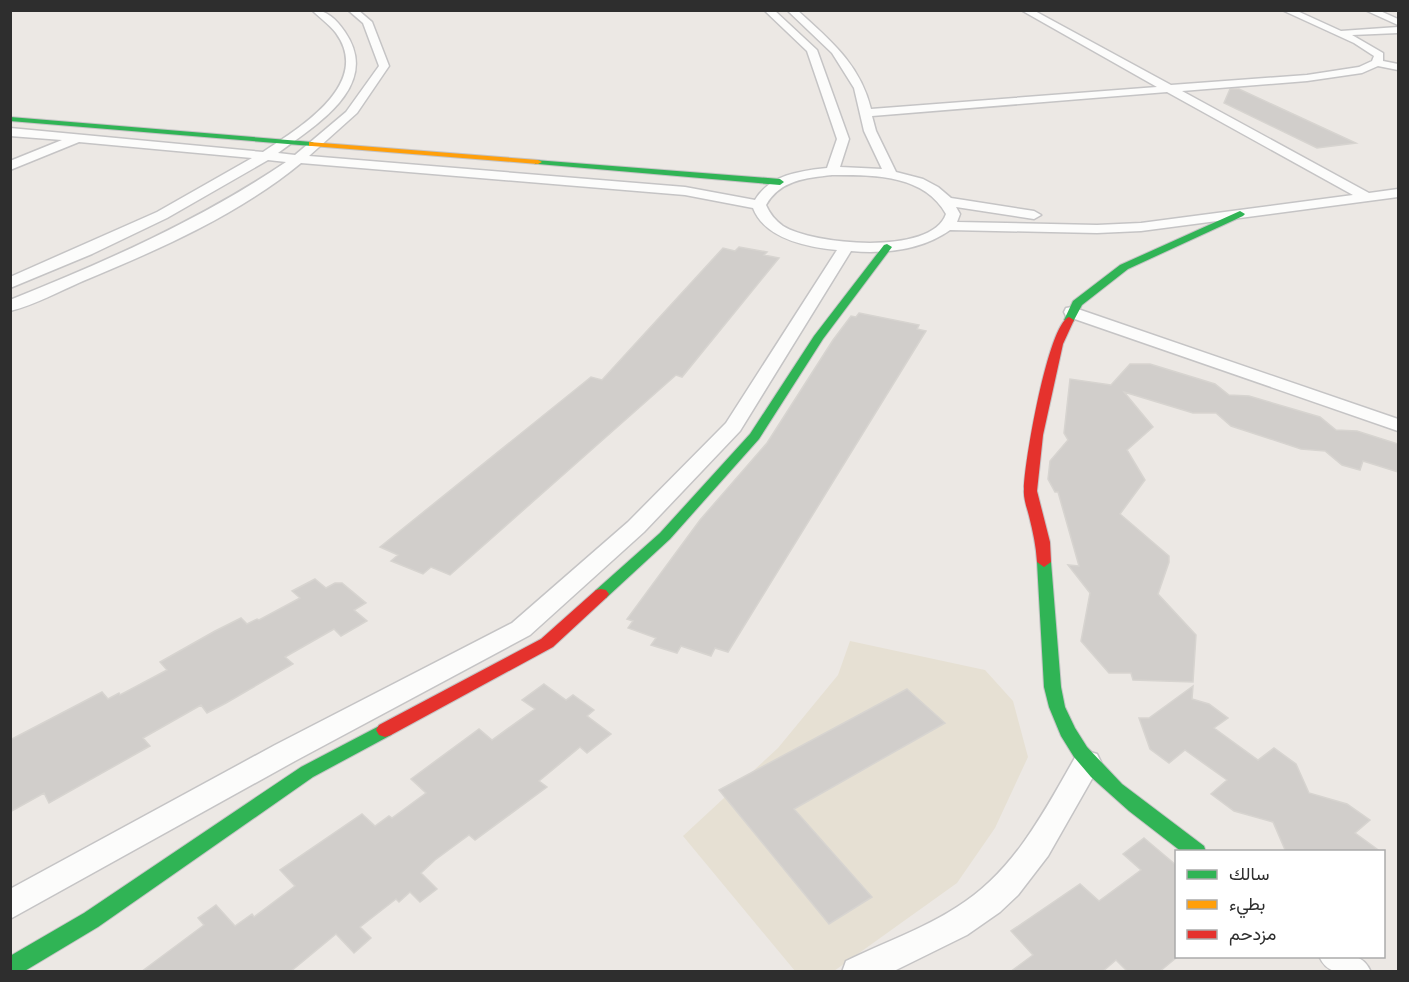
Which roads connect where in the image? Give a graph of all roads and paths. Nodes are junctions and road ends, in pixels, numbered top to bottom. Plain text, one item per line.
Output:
1 (316, 10) edge
2 (352, 10) edge
3 (799, 10) edge
4 (1025, 10) edge
5 (1286, 10) edge
6 (1369, 10) edge
7 (769, 11) edge
8 (792, 11) edge
9 (1398, 22) edge
10 (1398, 30) edge
11 (1365, 32) junction
12 (1339, 34) junction
13 (1395, 44) dead end
14 (1377, 63) junction
15 (1398, 67) edge
16 (1166, 88) junction
17 (866, 113) junction
18 (10, 118) edge
19 (99, 126) junction
20 (10, 132) edge
21 (77, 138) junction
22 (285, 142) junction
23 (316, 144) junction
24 (265, 156) junction
25 (300, 159) junction
26 (10, 166) edge
27 (832, 171) junction
28 (891, 175) junction
29 (780, 182) junction
30 (1398, 183) edge
31 (1352, 188) junction
32 (1398, 193) edge
33 (1367, 197) junction
34 (949, 202) junction
35 (759, 205) junction
36 (1240, 214) junction
37 (948, 226) junction
38 (846, 247) junction
39 (887, 247) junction
40 (10, 283) edge
41 (10, 306) edge
42 (1072, 312) junction
43 (1398, 425) edge
44 (1088, 762) junction
45 (1194, 850) edge
46 (10, 905) edge
47 (1336, 958) edge
48 (10, 968) edge
49 (858, 972) edge
50 (1355, 972) edge

1 - 22 street
2 - 23 street
3 - 8 street
4 - 16 street
5 - 12 street
6 - 9 street
7 - 8 street
7 - 27 street
8 - 17 street
10 - 11 street
11 - 12 street
11 - 13 street
12 - 14 street
14 - 15 street
14 - 16 street
16 - 17 street
16 - 31 street
17 - 28 street
18 - 19 street
19 - 21 street
19 - 22 street
20 - 21 street
21 - 24 street
21 - 26 street
22 - 23 street
22 - 24 street
23 - 25 street
23 - 29 street
24 - 25 street
24 - 40 street
25 - 35 street
25 - 41 street
27 - 28 street
27 - 29 street
28 - 34 street
29 - 35 street
30 - 31 street
31 - 33 street
31 - 34 street
32 - 33 street
33 - 36 street
34 - 37 street
35 - 38 street
36 - 37 street
36 - 42 street
37 - 39 street
38 - 39 street
38 - 46 street
39 - 48 street
42 - 43 street
42 - 44 street
44 - 45 street
44 - 49 street
47 - 50 street

